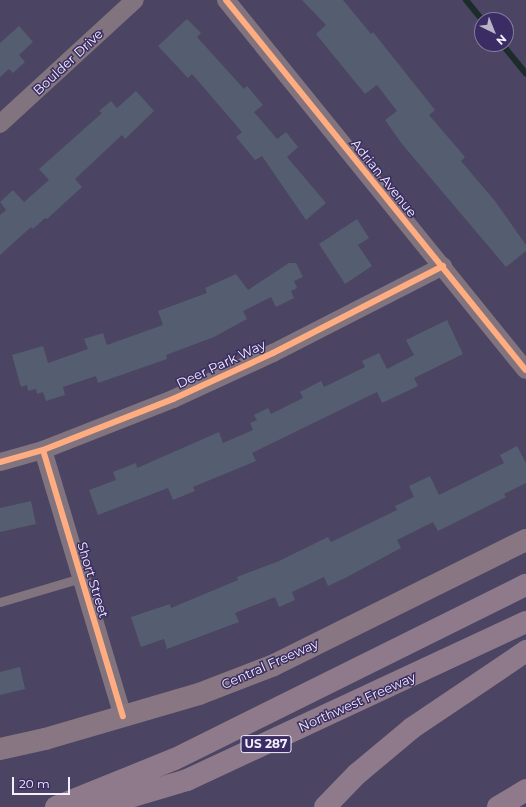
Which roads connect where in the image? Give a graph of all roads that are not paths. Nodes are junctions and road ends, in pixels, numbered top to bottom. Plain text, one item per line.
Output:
1 (135, 0) edge
2 (226, 0) edge
3 (0, 124) edge
4 (442, 266) junction
5 (526, 370) edge
6 (43, 450) junction
7 (0, 462) edge
8 (526, 540) edge
9 (81, 578) junction
10 (526, 585) edge
11 (0, 602) edge
12 (526, 622) edge
13 (526, 651) edge
14 (123, 716) junction
15 (0, 749) edge
16 (526, 790) edge
17 (56, 807) edge
18 (96, 807) edge
19 (325, 807) edge
20 (498, 807) edge

1 - 3 street, Boulder Drive
2 - 4 street, Adrian Avenue
4 - 5 street, Adrian Avenue
4 - 6 street, Deer Park Way
6 - 7 street, Deer Park Way
6 - 9 street, Short Street
8 - 14 main road, Central Freeway
9 - 11 lane
9 - 14 street, Short Street
10 - 17 highway
12 - 18 highway, Northwest Freeway / US 287
13 - 19 highway
14 - 15 main road, Central Freeway
16 - 20 highway

